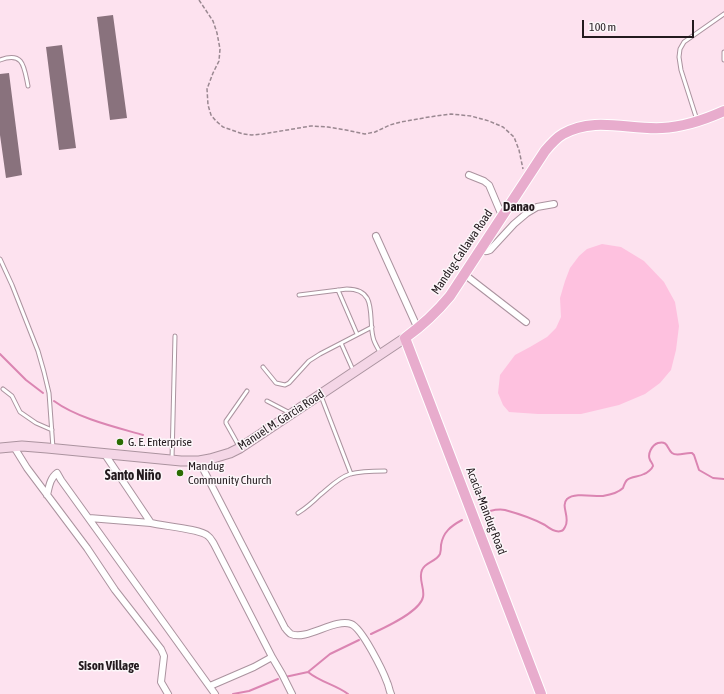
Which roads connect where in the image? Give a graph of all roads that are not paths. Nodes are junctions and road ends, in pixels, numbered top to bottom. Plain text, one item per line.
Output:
1 (724, 14) edge
2 (724, 52) edge
3 (0, 60) edge
4 (724, 60) edge
5 (28, 86) dead end
6 (724, 112) edge
7 (698, 121) junction
8 (470, 175) dead end
9 (554, 204) dead end
10 (503, 214) junction
11 (376, 236) dead end
12 (481, 249) junction
13 (0, 259) edge
14 (464, 274) junction
15 (338, 290) junction
16 (299, 295) dead end
17 (526, 322) dead end
18 (372, 327) junction
19 (418, 329) junction
20 (357, 334) junction
21 (175, 336) dead end
22 (405, 338) junction
23 (341, 343) junction
24 (381, 354) junction
25 (263, 367) dead end
26 (354, 372) junction
27 (4, 389) dead end
28 (247, 391) dead end
29 (320, 394) junction
30 (267, 401) dead end
31 (290, 414) junction
32 (52, 430) junction
33 (14, 447) junction
34 (0, 448) edge
35 (53, 448) junction
36 (240, 448) junction
37 (104, 453) junction
38 (199, 460) junction
39 (172, 461) junction
40 (384, 471) dead end
41 (351, 474) junction
42 (47, 495) junction
43 (298, 513) dead end
44 (89, 518) junction
45 (151, 523) junction
46 (272, 657) junction
47 (210, 686) junction
48 (168, 694) edge
49 (215, 694) edge
50 (292, 694) edge
51 (391, 694) edge
52 (541, 694) edge

1 - 7 lane
2 - 4 lane
3 - 5 lane
6 - 7 main road, Mandug-Callawa Road
7 - 10 main road, Mandug-Callawa Road
8 - 10 street
9 - 12 street
10 - 12 main road, Mandug-Callawa Road
11 - 19 street
12 - 14 main road, Mandug-Callawa Road
13 - 32 lane
14 - 17 street
14 - 19 main road, Mandug-Callawa Road
15 - 16 lane
15 - 18 lane
15 - 20 lane
18 - 20 lane
18 - 24 lane
19 - 22 main road, Mandug-Callawa Road
20 - 23 lane
21 - 39 lane
22 - 24 main road, Manuel M. Garcia Road
22 - 52 main road, Acacia-Mandug Road
23 - 25 lane
23 - 26 lane
24 - 26 main road, Manuel M. Garcia Road
26 - 29 main road, Manuel M. Garcia Road
27 - 32 lane
28 - 36 lane
29 - 31 main road, Manuel M. Garcia Road
29 - 41 lane
30 - 31 lane
31 - 36 main road, Manuel M. Garcia Road
32 - 35 lane
33 - 34 main road, Manuel M. Garcia Road
33 - 35 main road, Manuel M. Garcia Road
33 - 42 street
35 - 37 main road, Manuel M. Garcia Road
36 - 38 main road, Manuel M. Garcia Road
37 - 39 main road, Manuel M. Garcia Road
37 - 45 street
38 - 39 main road, Manuel M. Garcia Road
38 - 51 street
40 - 41 lane
41 - 43 lane
42 - 44 street
42 - 48 street
44 - 45 street
44 - 47 street
45 - 46 street
46 - 47 street
46 - 50 street
47 - 49 street

